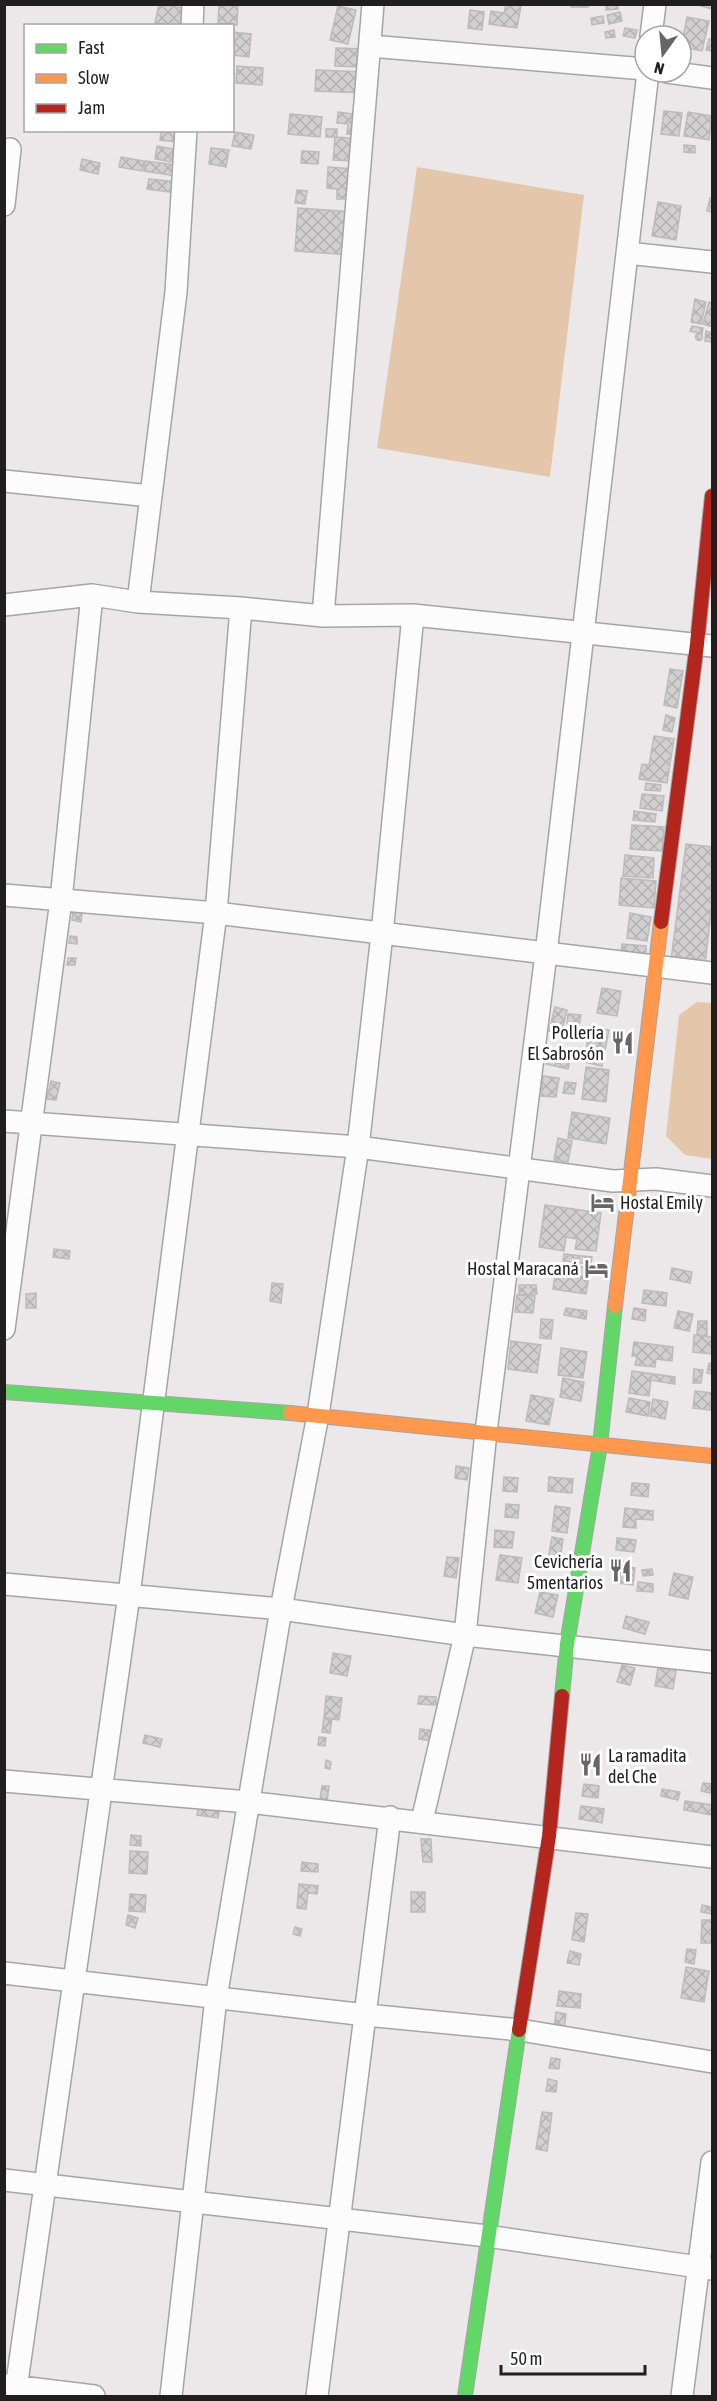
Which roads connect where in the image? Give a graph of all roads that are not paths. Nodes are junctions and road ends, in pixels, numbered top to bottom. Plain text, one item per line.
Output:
1 (193, 4) edge
2 (373, 4) edge
3 (655, 4) edge
4 (192, 24) edge
5 (652, 24) edge
6 (370, 46) junction
7 (633, 70) edge
8 (693, 75) edge
9 (712, 78) edge
10 (645, 84) edge
11 (186, 132) edge
12 (10, 149) dead end
13 (4, 205) edge
14 (627, 253) junction
15 (712, 262) edge
16 (4, 480) edge
17 (151, 496) junction
18 (712, 496) edge
19 (92, 596) junction
20 (138, 602) junction
21 (4, 605) edge
22 (242, 608) junction
23 (413, 615) junction
24 (323, 616) junction
25 (581, 630) junction
26 (705, 645) edge
27 (4, 895) edge
28 (61, 900) junction
29 (216, 914) junction
30 (382, 934) junction
31 (546, 954) junction
32 (656, 967) junction
33 (712, 973) edge
34 (4, 1121) edge
35 (32, 1123) junction
36 (187, 1134) junction
37 (358, 1147) junction
38 (519, 1169) junction
39 (628, 1180) junction
40 (712, 1186) edge
41 (4, 1329) edge
42 (4, 1392) edge
43 (151, 1403) junction
44 (318, 1415) junction
45 (486, 1432) junction
46 (600, 1444) junction
47 (712, 1456) edge
48 (4, 1584) edge
49 (129, 1595) junction
50 (281, 1609) junction
51 (465, 1635) junction
52 (567, 1644) junction
53 (712, 1662) edge
54 (4, 1781) edge
55 (100, 1791) junction
56 (248, 1802) junction
57 (390, 1817) junction
58 (422, 1821) junction
59 (549, 1836) junction
60 (712, 1857) edge
61 (4, 1973) edge
62 (74, 1981) junction
63 (216, 1998) junction
64 (366, 2015) junction
65 (520, 2030) junction
66 (712, 2062) edge
67 (712, 2162) edge
68 (4, 2180) edge
69 (45, 2185) junction
70 (194, 2203) junction
71 (337, 2220) junction
72 (486, 2236) junction
73 (706, 2268) edge
74 (12, 2389) edge
75 (94, 2397) edge
76 (171, 2397) edge
77 (317, 2397) edge
78 (465, 2397) edge
79 (682, 2397) edge

1 - 4 street
2 - 6 street
3 - 5 street
6 - 7 street
6 - 24 street
8 - 9 street
10 - 14 street
11 - 17 street
12 - 13 street
14 - 15 street
14 - 25 street
16 - 17 street
17 - 20 street
18 - 26 street
19 - 20 street
19 - 21 street
19 - 28 street
20 - 22 street
22 - 24 street
22 - 29 street
23 - 24 street
23 - 25 street
23 - 30 street
25 - 26 street
25 - 31 street
26 - 32 street
27 - 28 street
28 - 29 street
28 - 35 street
29 - 30 street
29 - 36 street
30 - 31 street
30 - 37 street
31 - 32 street
31 - 38 street
32 - 33 street
32 - 39 street
34 - 35 street
35 - 36 street
35 - 41 street
36 - 37 street
36 - 43 street
37 - 38 street
37 - 44 street
38 - 39 street
38 - 45 street
39 - 40 street
39 - 46 street
42 - 43 street
43 - 44 street
43 - 49 street
44 - 45 street
44 - 50 street
45 - 46 street
45 - 51 street
46 - 47 street
46 - 52 street
48 - 49 street
49 - 50 street
49 - 55 street
50 - 51 street
50 - 56 street
51 - 52 street
51 - 58 street
52 - 53 street
52 - 59 street
54 - 55 street
55 - 56 street
55 - 62 street
56 - 57 street
56 - 63 street
57 - 58 street
57 - 64 street
58 - 59 street
59 - 60 street
59 - 65 street
61 - 62 street
62 - 63 street
62 - 69 street
63 - 64 street
63 - 70 street
64 - 65 street
64 - 71 street
65 - 66 street
65 - 72 street
67 - 73 street
68 - 69 street
69 - 70 street
69 - 74 street
70 - 71 street
70 - 76 street
71 - 72 street
71 - 77 street
72 - 73 street
72 - 78 street
73 - 79 street
74 - 75 street

